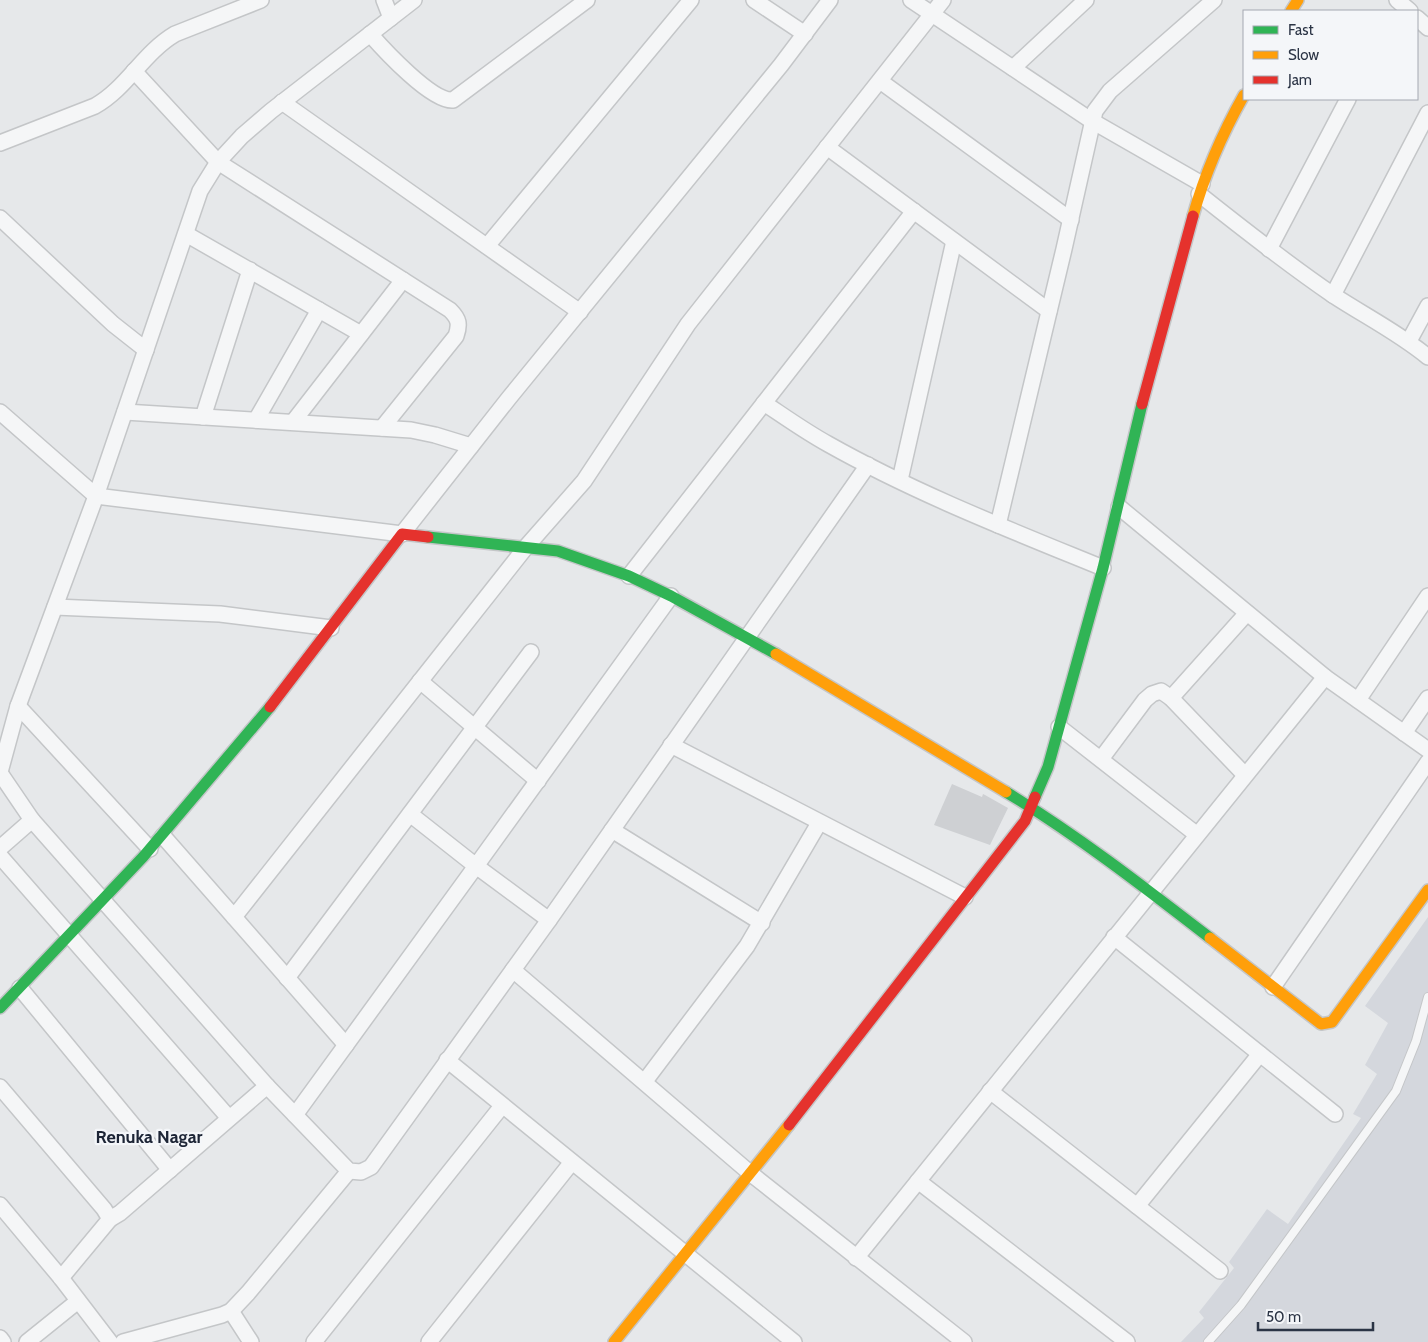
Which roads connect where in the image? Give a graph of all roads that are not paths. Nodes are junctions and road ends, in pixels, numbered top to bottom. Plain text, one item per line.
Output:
1 (261, 0) edge
2 (384, 0) edge
3 (414, 0) edge
4 (587, 0) edge
5 (691, 0) edge
6 (754, 0) edge
7 (830, 0) edge
8 (911, 0) edge
9 (943, 0) edge
10 (1086, 0) edge
11 (1214, 0) edge
12 (933, 14) junction
13 (391, 18) junction
14 (1418, 19) edge
15 (1428, 28) edge
16 (370, 34) junction
17 (805, 34) junction
18 (1013, 68) junction
19 (134, 71) junction
20 (880, 81) junction
21 (1243, 97) edge
22 (1347, 100) edge
23 (282, 102) junction
24 (1428, 113) edge
25 (1092, 120) junction
26 (0, 143) edge
27 (827, 147) junction
28 (218, 162) junction
29 (1200, 189) junction
30 (914, 211) junction
31 (0, 218) edge
32 (1071, 220) junction
33 (186, 234) junction
34 (954, 241) junction
35 (487, 246) junction
36 (1269, 249) junction
37 (250, 270) junction
38 (403, 280) junction
39 (1334, 295) junction
40 (1428, 306) edge
41 (319, 310) junction
42 (1049, 311) junction
43 (580, 312) junction
44 (361, 334) junction
45 (1409, 342) junction
46 (146, 350) junction
47 (1428, 357) edge
48 (764, 403) junction
49 (0, 412) edge
50 (125, 412) junction
51 (203, 417) junction
52 (256, 420) junction
53 (292, 422) junction
54 (382, 428) junction
55 (471, 446) junction
56 (868, 465) junction
57 (900, 480) junction
58 (96, 496) junction
59 (1118, 507) junction
60 (998, 524) junction
61 (402, 534) junction
62 (526, 547) junction
63 (1102, 568) junction
64 (629, 576) junction
65 (671, 596) junction
66 (1428, 596) edge
67 (55, 608) junction
68 (1247, 613) junction
69 (331, 628) junction
70 (745, 638) junction
71 (532, 652) dead end
72 (1325, 677) junction
73 (420, 682) junction
74 (1171, 698) junction
75 (1428, 698) edge
76 (1358, 700) junction
77 (18, 706) junction
78 (1059, 727) junction
79 (475, 728) junction
80 (1404, 733) junction
81 (671, 745) junction
82 (1428, 750) edge
83 (1101, 759) junction
84 (1428, 762) edge
85 (0, 773) edge
86 (1245, 775) junction
87 (538, 781) junction
88 (1031, 807) junction
89 (410, 814) junction
90 (32, 820) junction
91 (819, 823) junction
92 (612, 830) junction
93 (1196, 834) junction
94 (163, 836) junction
95 (0, 848) edge
96 (150, 849) junction
97 (0, 856) edge
98 (476, 866) junction
99 (1428, 890) edge
100 (1150, 892) junction
101 (965, 897) junction
102 (104, 900) junction
103 (234, 917) junction
104 (550, 920) junction
105 (762, 923) junction
106 (71, 936) junction
107 (1114, 937) junction
108 (513, 970) junction
109 (287, 978) junction
110 (1273, 987) junction
111 (20, 988) junction
112 (1428, 997) edge
113 (0, 1008) edge
114 (346, 1045) junction
115 (1260, 1054) junction
116 (447, 1060) junction
117 (645, 1081) junction
118 (267, 1086) junction
119 (0, 1087) edge
120 (990, 1091) junction
121 (502, 1106) junction
122 (1335, 1114) dead end
123 (295, 1115) junction
124 (229, 1118) junction
125 (572, 1162) junction
126 (170, 1170) junction
127 (349, 1171) junction
128 (750, 1173) junction
129 (918, 1181) junction
130 (0, 1205) edge
131 (1137, 1206) junction
132 (110, 1219) junction
133 (686, 1253) junction
134 (856, 1258) junction
135 (1220, 1271) dead end
136 (61, 1278) junction
137 (78, 1301) junction
138 (231, 1311) junction
139 (0, 1338) edge
140 (958, 1340) edge
141 (3, 1342) edge
142 (27, 1342) edge
143 (110, 1342) edge
144 (123, 1342) edge
145 (251, 1342) edge
146 (314, 1342) edge
147 (429, 1342) edge
148 (614, 1342) edge
149 (794, 1342) edge
150 (1127, 1342) edge
151 (1208, 1342) edge

1 - 19 street
2 - 13 street
3 - 13 street
4 - 16 street
5 - 35 street
6 - 17 street
7 - 17 street
8 - 12 street
9 - 12 street
10 - 18 street
11 - 25 street
12 - 18 street
12 - 20 street
13 - 16 street
14 - 15 street
16 - 23 street
17 - 43 street
18 - 25 street
19 - 26 street
19 - 28 street
20 - 27 street
20 - 32 street
21 - 29 street
22 - 36 street
23 - 28 street
23 - 35 street
24 - 39 street
25 - 29 street
25 - 32 street
27 - 30 street
27 - 62 street
28 - 33 street
28 - 38 street
29 - 36 street
29 - 59 street
30 - 34 street
30 - 48 street
31 - 46 street
32 - 42 street
33 - 37 street
33 - 46 street
34 - 42 street
34 - 57 street
35 - 43 street
36 - 39 street
37 - 41 street
37 - 51 street
38 - 44 street
38 - 54 street
39 - 45 street
40 - 45 street
41 - 44 street
41 - 52 street
42 - 60 street
43 - 55 street
44 - 53 street
45 - 47 street
46 - 50 street
48 - 56 street
48 - 64 street
49 - 58 street
50 - 51 street
50 - 58 street
51 - 52 street
52 - 53 street
53 - 54 street
54 - 55 street
55 - 61 street
56 - 57 street
56 - 70 street
57 - 60 street
58 - 61 street
58 - 67 street
59 - 63 street
59 - 68 street
60 - 63 street
61 - 62 street
61 - 69 street
62 - 64 street
62 - 73 street
63 - 78 street
64 - 65 street
65 - 70 street
65 - 87 street
66 - 76 street
67 - 69 street
67 - 77 street
68 - 72 street
68 - 74 street
69 - 94 street
70 - 81 street
70 - 88 street
71 - 79 street
72 - 76 street
72 - 86 street
73 - 79 street
73 - 103 street
74 - 83 street
74 - 86 street
75 - 80 street
76 - 80 street
77 - 85 street
77 - 96 street
78 - 83 street
78 - 88 street
79 - 87 street
79 - 89 street
80 - 82 street
81 - 91 street
81 - 92 street
83 - 93 street
84 - 110 street
85 - 90 street
86 - 93 street
87 - 98 street
88 - 100 street
88 - 101 street
89 - 98 street
89 - 109 street
90 - 95 street
90 - 102 street
91 - 101 street
91 - 105 street
92 - 104 street
92 - 105 street
93 - 100 street
94 - 96 street
94 - 103 street
96 - 102 street
97 - 106 street
98 - 104 street
98 - 114 street
99 - 110 street
100 - 107 street
100 - 110 street
101 - 128 street
102 - 106 street
102 - 118 street
103 - 109 street
104 - 108 street
105 - 117 street
106 - 111 street
106 - 124 street
107 - 115 street
107 - 120 street
108 - 116 street
108 - 117 street
109 - 114 street
111 - 113 street
111 - 126 street
112 - 151 lane
114 - 123 street
115 - 122 street
115 - 131 street
116 - 121 street
116 - 127 street
117 - 128 street
118 - 123 street
118 - 124 street
119 - 132 street
120 - 129 street
120 - 131 street
121 - 125 street
121 - 146 street
123 - 127 street
124 - 126 street
125 - 133 street
125 - 147 street
126 - 132 street
127 - 138 street
128 - 133 street
128 - 134 street
129 - 134 street
129 - 150 street
130 - 136 street
131 - 135 street
132 - 136 street
133 - 148 street
133 - 149 street
134 - 140 street
136 - 137 street
137 - 142 street
137 - 143 street
138 - 144 street
138 - 145 street
139 - 141 street

